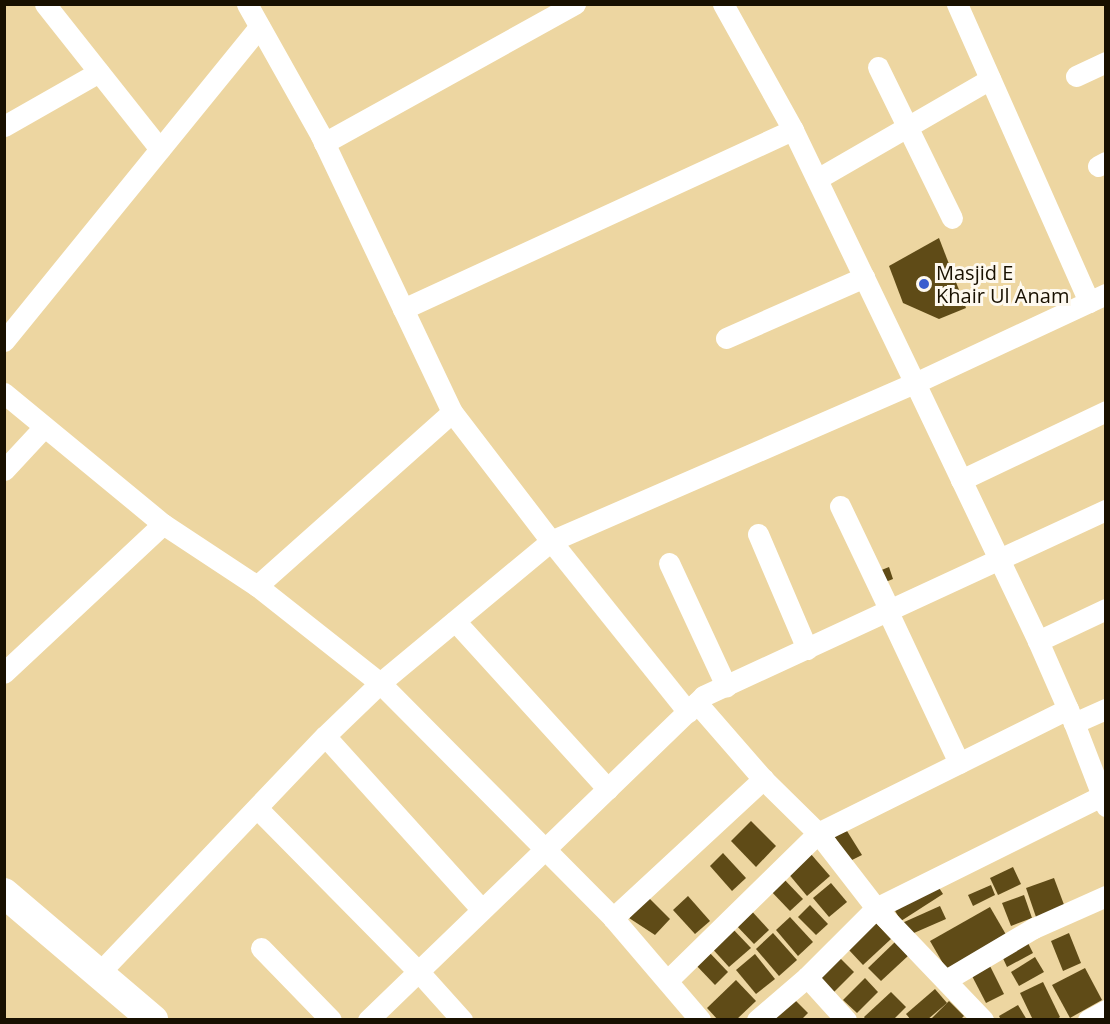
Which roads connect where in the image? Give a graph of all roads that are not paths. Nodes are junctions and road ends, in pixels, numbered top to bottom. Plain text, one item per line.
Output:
1 (45, 4) edge
2 (247, 4) edge
3 (575, 4) edge
4 (723, 4) edge
5 (957, 4) edge
6 (259, 27) junction
7 (1106, 63) edge
8 (879, 67) dead end
9 (99, 72) junction
10 (1076, 76) dead end
11 (990, 79) junction
12 (4, 126) edge
13 (908, 126) junction
14 (793, 130) junction
15 (324, 144) junction
16 (160, 149) junction
17 (816, 179) junction
18 (952, 218) dead end
19 (864, 277) junction
20 (1097, 298) edge
21 (403, 309) junction
22 (726, 338) dead end
23 (4, 341) edge
24 (915, 382) junction
25 (4, 393) edge
26 (1106, 411) edge
27 (452, 412) junction
28 (44, 427) junction
29 (4, 470) edge
30 (961, 480) junction
31 (840, 506) dead end
32 (1106, 510) edge
33 (163, 524) junction
34 (758, 534) dead end
35 (551, 541) junction
36 (999, 561) junction
37 (669, 563) dead end
38 (258, 586) junction
39 (1106, 609) edge
40 (889, 611) junction
41 (455, 621) junction
42 (1038, 641) junction
43 (807, 649) junction
44 (4, 673) edge
45 (380, 683) junction
46 (726, 686) junction
47 (692, 707) junction
48 (1106, 709) edge
49 (1071, 716) junction
50 (326, 736) junction
51 (958, 763) junction
52 (763, 779) junction
53 (608, 789) junction
54 (1104, 799) edge
55 (258, 808) junction
56 (818, 833) junction
57 (546, 849) junction
58 (4, 893) edge
59 (1106, 896) edge
60 (876, 908) junction
61 (482, 909) junction
62 (613, 918) junction
63 (261, 948) dead end
64 (418, 971) junction
65 (100, 972) junction
66 (807, 977) junction
67 (668, 980) junction
68 (946, 980) junction
69 (1106, 1010) edge
70 (153, 1020) edge
71 (331, 1020) edge
72 (368, 1020) edge
73 (462, 1020) edge
74 (700, 1020) edge
75 (757, 1020) edge
76 (846, 1020) edge
77 (983, 1020) edge
78 (1088, 1020) edge

1 - 9 street
2 - 6 street
3 - 15 street
4 - 14 street
5 - 11 street
6 - 15 street
6 - 16 street
7 - 10 street
8 - 13 street
9 - 12 street
9 - 16 street
11 - 13 street
11 - 20 street
13 - 17 street
13 - 18 street
14 - 17 street
14 - 21 street
15 - 21 street
16 - 23 street
17 - 19 street
19 - 22 street
19 - 24 street
20 - 24 street
21 - 27 street
24 - 30 street
24 - 35 street
25 - 28 street
26 - 30 street
27 - 35 street
27 - 38 street
28 - 29 street
28 - 33 street
30 - 36 street
31 - 40 street
32 - 36 street
33 - 38 street
33 - 44 street
34 - 43 street
35 - 41 street
35 - 47 street
36 - 40 street
36 - 42 street
37 - 46 street
38 - 45 street
39 - 42 street
40 - 43 street
40 - 51 street
41 - 45 street
41 - 53 street
42 - 49 street
43 - 46 street
45 - 50 street
45 - 57 street
46 - 47 street
47 - 52 street
47 - 53 street
48 - 49 street
49 - 51 street
49 - 54 street
50 - 55 street
50 - 61 street
51 - 56 street
52 - 56 street
52 - 62 street
53 - 57 street
54 - 60 street
55 - 64 street
55 - 65 street
56 - 60 street
56 - 67 street
57 - 61 street
57 - 62 street
58 - 65 street
59 - 68 street
60 - 66 street
60 - 68 street
61 - 64 street
62 - 67 street
63 - 71 street
64 - 72 street
64 - 73 street
65 - 70 street
66 - 75 street
66 - 76 street
67 - 74 street
68 - 77 street
69 - 78 street

